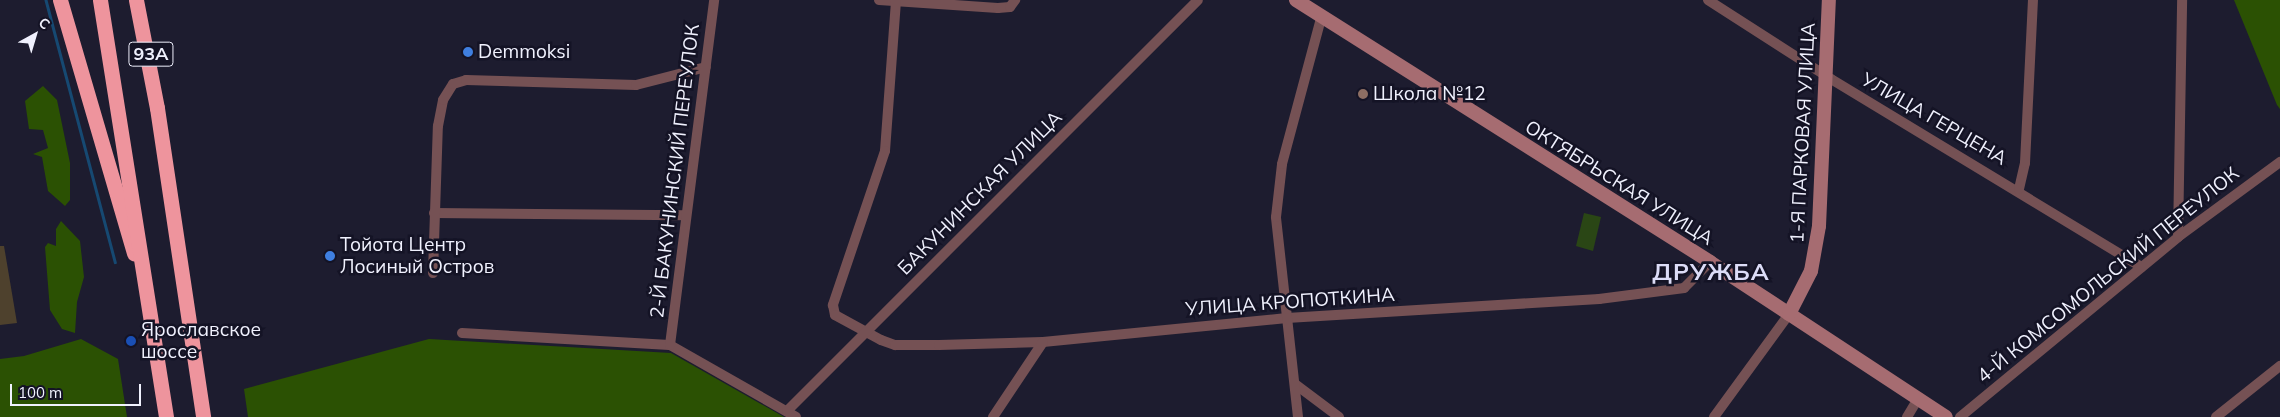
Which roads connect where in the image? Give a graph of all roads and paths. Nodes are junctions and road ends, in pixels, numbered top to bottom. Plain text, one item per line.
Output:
1 (60, 0) edge
2 (100, 0) edge
3 (136, 0) edge
4 (145, 0) edge
5 (714, 0) edge
6 (879, 0) edge
7 (1015, 0) edge
8 (1198, 0) edge
9 (1296, 0) edge
10 (1708, 0) edge
11 (1829, 0) edge
12 (2033, 0) edge
13 (2182, 0) edge
14 (896, 1) edge
15 (1321, 18) junction
16 (706, 67) junction
17 (1824, 71) junction
18 (157, 108) junction
19 (2280, 162) edge
20 (2018, 189) junction
21 (434, 213) junction
22 (686, 215) junction
23 (2178, 237) junction
24 (1710, 262) junction
25 (2142, 266) junction
26 (433, 273) dead end
27 (148, 295) junction
28 (1789, 314) junction
29 (1288, 318) junction
30 (865, 332) junction
31 (462, 333) dead end
32 (1043, 342) junction
33 (670, 346) junction
34 (2280, 366) edge
35 (1295, 384) junction
36 (1919, 397) junction
37 (792, 414) edge
38 (166, 417) edge
39 (203, 417) edge
40 (993, 417) edge
41 (1298, 417) edge
42 (1339, 417) edge
43 (1714, 417) edge
44 (1907, 417) edge
45 (1946, 417) edge
46 (1960, 417) edge
47 (2216, 417) edge

1 - 27 highway
2 - 27 highway
3 - 18 highway
4 - 18 highway, 93A
5 - 16 street, 2-Й БАКУНИНСКИЙ ПЕРЕУЛОК
6 - 14 street
7 - 14 street
8 - 30 street, БАКУНИНСКАЯ УЛИЦА
9 - 15 street, ОКТЯБРЬСКАЯ УЛИЦА
10 - 17 street, УЛИЦА ГЕРЦЕНА
11 - 17 street, 1-Я ПАРКОВАЯ УЛИЦА
12 - 20 street
13 - 23 street
14 - 30 street, УЛИЦА КРОПОТКИНА
15 - 24 street, ОКТЯБРЬСКАЯ УЛИЦА
15 - 29 street
16 - 21 street
16 - 22 street, 2-Й БАКУНИНСКИЙ ПЕРЕУЛОК
17 - 20 street, УЛИЦА ГЕРЦЕНА
17 - 28 street, 1-Я ПАРКОВАЯ УЛИЦА
18 - 39 highway
19 - 23 street, 4-Й КОМСОМОЛЬСКИЙ ПЕРЕУЛОК
20 - 25 street, УЛИЦА ГЕРЦЕНА
21 - 22 street
21 - 26 street
22 - 33 street, 2-Й БАКУНИНСКИЙ ПЕРЕУЛОК
23 - 25 street, 4-Й КОМСОМОЛЬСКИЙ ПЕРЕУЛОК
24 - 28 street, ОКТЯБРЬСКАЯ УЛИЦА
24 - 29 street, УЛИЦА КРОПОТКИНА
25 - 46 street, 4-Й КОМСОМОЛЬСКИЙ ПЕРЕУЛОК
27 - 38 highway
28 - 36 street, ОКТЯБРЬСКАЯ УЛИЦА
28 - 43 street, 1-Я ПАРКОВАЯ УЛИЦА
29 - 32 street, УЛИЦА КРОПОТКИНА
29 - 35 street
30 - 32 street, УЛИЦА КРОПОТКИНА
30 - 37 street, БАКУНИНСКАЯ УЛИЦА
31 - 33 street
32 - 40 street
33 - 37 street
34 - 47 street
35 - 41 street
35 - 42 street
36 - 44 street
36 - 45 street, ОКТЯБРЬСКАЯ УЛИЦА

